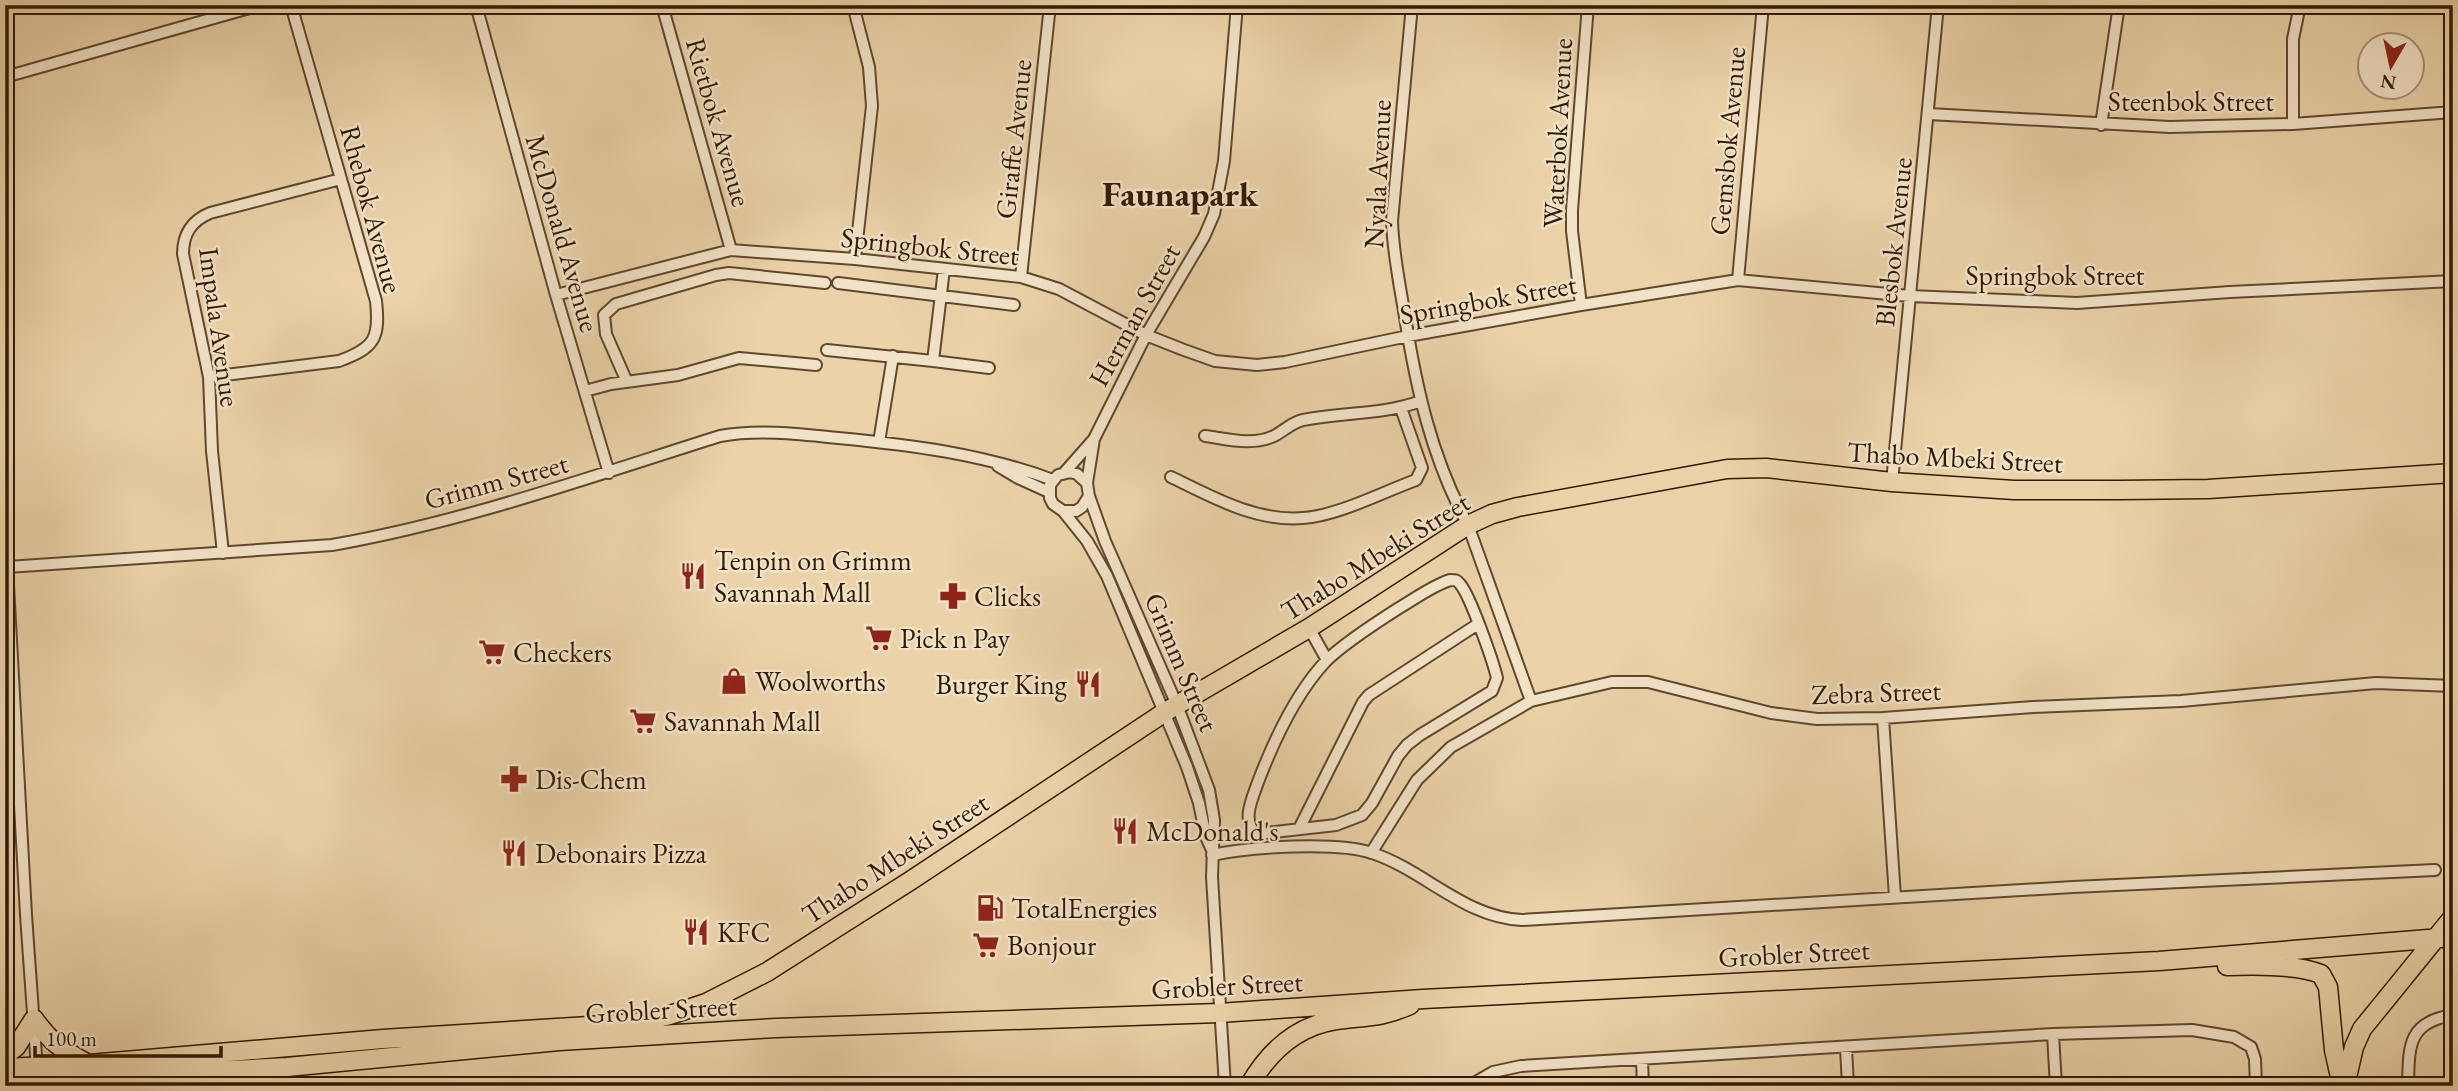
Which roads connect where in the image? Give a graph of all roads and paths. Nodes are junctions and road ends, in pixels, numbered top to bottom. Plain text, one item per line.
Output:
1 (260, 5) edge
2 (292, 5) edge
3 (476, 5) edge
4 (662, 5) edge
5 (853, 5) edge
6 (1050, 5) edge
7 (1237, 5) edge
8 (1412, 5) edge
9 (1588, 5) edge
10 (1763, 5) edge
11 (1938, 5) edge
12 (2119, 5) edge
13 (2300, 5) edge
14 (5, 77) edge
15 (2453, 111) edge
16 (1929, 114) junction
17 (2292, 124) junction
18 (2101, 125) junction
19 (341, 179) junction
20 (731, 250) junction
21 (855, 259) junction
22 (944, 268) junction
23 (1021, 277) junction
24 (1738, 280) junction
25 (2453, 281) edge
26 (825, 283) dead end
27 (838, 284) dead end
28 (556, 295) junction
29 (1910, 296) junction
30 (941, 298) junction
31 (1014, 305) dead end
32 (1581, 305) junction
33 (1146, 335) junction
34 (1408, 336) junction
35 (827, 349) dead end
36 (893, 356) junction
37 (933, 361) junction
38 (816, 365) dead end
39 (989, 368) dead end
40 (209, 377) junction
41 (627, 382) junction
42 (585, 391) junction
43 (1421, 401) junction
44 (1401, 408) junction
45 (1205, 436) dead end
46 (1094, 439) junction
47 (879, 442) junction
48 (990, 461) junction
49 (609, 473) junction
50 (1064, 473) junction
51 (2453, 473) edge
52 (1171, 477) dead end
53 (1053, 480) junction
54 (1892, 482) junction
55 (1087, 483) junction
56 (1049, 492) junction
57 (1089, 496) junction
58 (1063, 511) junction
59 (1468, 525) junction
60 (5, 530) edge
61 (223, 553) junction
62 (7, 567) edge
63 (1478, 624) junction
64 (1309, 628) junction
65 (1327, 660) junction
66 (2453, 686) edge
67 (1531, 701) junction
68 (1171, 708) junction
69 (1883, 718) junction
70 (10, 723) edge
71 (1300, 827) junction
72 (1371, 852) junction
73 (1212, 853) junction
74 (2435, 870) dead end
75 (1895, 897) junction
76 (2453, 918) edge
77 (2445, 938) edge
78 (2159, 961) junction
79 (1423, 999) junction
80 (1219, 1013) junction
81 (2453, 1014) edge
82 (34, 1019) junction
83 (636, 1023) junction
84 (776, 1028) junction
85 (2053, 1034) junction
86 (539, 1042) junction
87 (1846, 1048) junction
88 (5, 1055) edge
89 (1642, 1060) junction
90 (5, 1068) edge
91 (86, 1076) edge
92 (37, 1078) edge
93 (5, 1082) edge
94 (1225, 1086) edge
95 (1249, 1086) edge
96 (1469, 1086) edge
97 (1643, 1086) edge
98 (1848, 1086) edge
99 (2056, 1086) edge
100 (2256, 1086) edge
101 (2343, 1086) edge
102 (2408, 1086) edge

1 - 14 street
2 - 19 street, Rhebok Avenue
3 - 28 street, McDonald Avenue
4 - 20 street, Rietbok Avenue
5 - 21 street
6 - 23 street, Giraffe Avenue
7 - 33 street, Herman Street
8 - 34 street, Nyala Avenue
9 - 32 street, Waterbok Avenue
10 - 24 street, Gemsbok Avenue
11 - 16 street, Blesbok Avenue
12 - 18 street
13 - 17 street
15 - 17 street, Steenbok Street
16 - 18 street, Steenbok Street
16 - 29 street, Blesbok Avenue
17 - 18 street, Steenbok Street
19 - 40 street, Impala Avenue
19 - 40 street, Rhebok Avenue
20 - 21 street, Springbok Street
20 - 28 street, Springbok Street
21 - 22 street, Springbok Street
22 - 23 street, Springbok Street
22 - 30 street
23 - 33 street, Springbok Street
24 - 29 street, Springbok Street
24 - 32 street, Springbok Street
25 - 29 street, Springbok Street
26 - 41 street
27 - 30 street
28 - 42 street, McDonald Avenue
29 - 54 street, Blesbok Avenue
30 - 31 street
30 - 37 street
32 - 34 street, Springbok Street
33 - 34 street, Springbok Street
33 - 46 street, Herman Street
34 - 43 street, Nyala Avenue
35 - 36 street
36 - 37 street
36 - 47 street
37 - 39 street
38 - 41 street
40 - 61 street, Impala Avenue
41 - 42 street
42 - 49 street, McDonald Avenue
43 - 44 street
43 - 59 street, Nyala Avenue
44 - 45 street
44 - 52 street
46 - 50 street, Herman Street
46 - 55 street, Herman Street
47 - 48 street, Grimm Street
47 - 49 street, Grimm Street
48 - 53 street, Grimm Street
48 - 56 street, Grimm Street
49 - 61 street, Grimm Street
50 - 53 street
50 - 55 street
51 - 54 main road, Thabo Mbeki Street
53 - 56 street
54 - 59 main road, Thabo Mbeki Street
55 - 57 street
56 - 58 street
57 - 58 street
57 - 68 street, Grimm Street
58 - 68 street, Grimm Street
59 - 64 main road, Thabo Mbeki Street
59 - 67 street, Nyala Avenue
60 - 62 street
61 - 62 street, Grimm Street
62 - 70 street
63 - 65 street
63 - 71 street
63 - 71 street
64 - 65 street
64 - 68 main road, Thabo Mbeki Street
65 - 71 street
66 - 69 street, Zebra Street
67 - 69 street, Zebra Street
67 - 72 street, Zebra Street
68 - 73 street, Grimm Street
68 - 83 main road, Thabo Mbeki Street
69 - 75 street
70 - 82 street
72 - 73 street, Grobler Street
72 - 75 street, Grobler Street
73 - 80 street, Grimm Street
74 - 75 street, Grobler Street
76 - 77 main road
77 - 78 main road, Grobler Street
77 - 101 main road
78 - 79 main road, Grobler Street
78 - 101 main road
79 - 80 main road, Grobler Street
79 - 95 main road
80 - 84 main road, Grobler Street
80 - 94 street, Grimm Street
81 - 102 street
82 - 88 main road
82 - 91 main road
82 - 92 street
83 - 84 main road
83 - 86 main road
83 - 91 main road, Grobler Street
84 - 86 main road, Grobler Street
85 - 87 street
85 - 99 street
85 - 100 street
86 - 91 main road, Grobler Street
87 - 89 street
87 - 98 street
89 - 96 street
89 - 97 street
90 - 92 main road, Grobler Street
91 - 92 main road, Grobler Street
92 - 93 main road, Grobler Street

